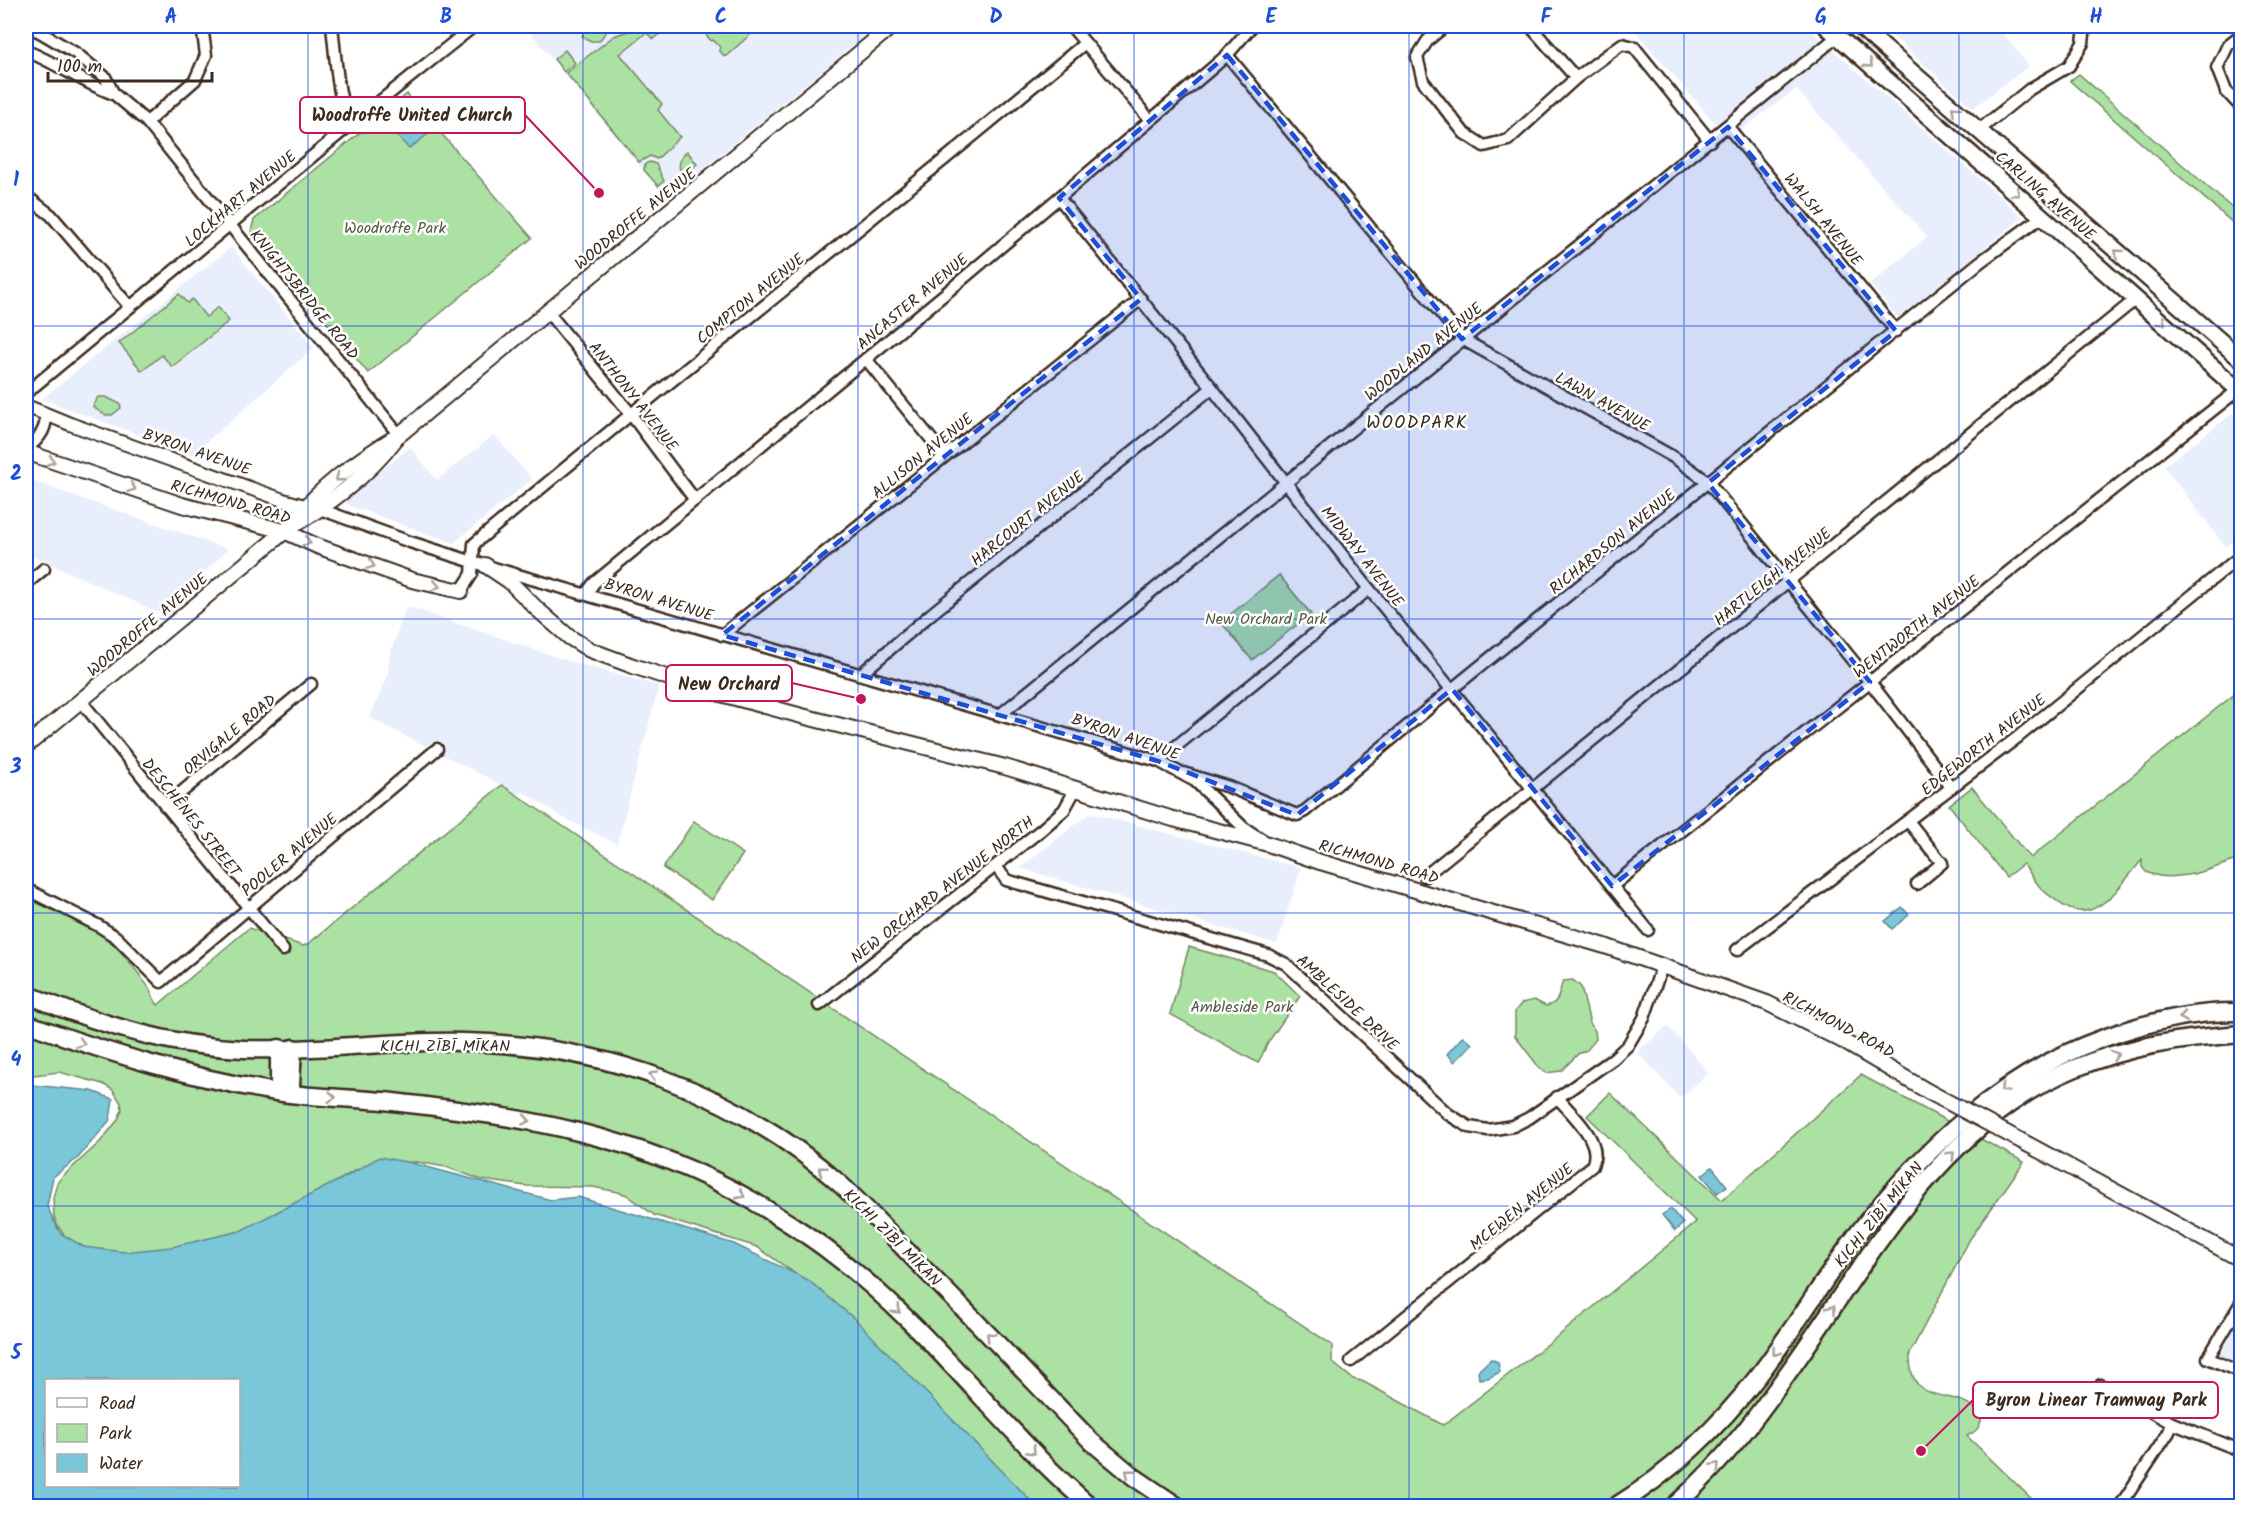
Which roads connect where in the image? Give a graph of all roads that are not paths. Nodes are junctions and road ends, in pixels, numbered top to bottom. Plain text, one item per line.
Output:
1 (26, 26) edge
2 (202, 26) edge
3 (332, 26) edge
4 (474, 26) edge
5 (892, 26) edge
6 (1071, 26) edge
7 (1252, 26) edge
8 (1445, 26) edge
9 (1530, 26) edge
10 (1826, 26) edge
11 (1859, 26) edge
12 (2085, 26) edge
13 (2241, 34) edge
14 (1838, 36) junction
15 (1085, 43) junction
16 (26, 51) edge
17 (1227, 55) junction
18 (1576, 78) junction
19 (114, 94) junction
20 (2241, 108) edge
21 (1150, 120) junction
22 (147, 122) junction
23 (349, 126) junction
24 (1728, 126) junction
25 (1978, 131) junction
26 (1710, 141) junction
27 (26, 196) edge
28 (1059, 198) junction
29 (2043, 216) junction
30 (231, 225) junction
31 (1141, 299) junction
32 (2136, 299) junction
33 (130, 307) junction
34 (547, 311) junction
35 (1896, 331) junction
36 (1462, 339) junction
37 (866, 359) junction
38 (2241, 360) edge
39 (1212, 388) junction
40 (2240, 391) edge
41 (26, 393) edge
42 (26, 406) edge
43 (630, 413) junction
44 (45, 414) junction
45 (399, 435) junction
46 (26, 451) edge
47 (945, 455) junction
48 (1285, 481) junction
49 (1708, 482) junction
50 (695, 500) junction
51 (312, 510) junction
52 (287, 529) junction
53 (2241, 555) edge
54 (479, 563) junction
55 (44, 569) dead end
56 (1789, 581) junction
57 (26, 584) edge
58 (1369, 589) junction
59 (461, 591) joint
60 (586, 594) junction
61 (722, 635) junction
62 (862, 673) junction
63 (1870, 682) junction
64 (311, 684) dead end
65 (1452, 689) junction
66 (81, 701) junction
67 (1001, 714) junction
68 (26, 746) edge
69 (437, 749) dead end
70 (1158, 761) junction
71 (1183, 773) junction
72 (1952, 787) junction
73 (1533, 789) junction
74 (1075, 790) junction
75 (165, 806) junction
76 (1908, 821) junction
77 (1268, 844) junction
78 (996, 866) junction
79 (1425, 876) dead end
80 (1917, 884) dead end
81 (1612, 886) junction
82 (26, 889) edge
83 (248, 909) junction
84 (1648, 930) dead end
85 (283, 950) dead end
86 (1737, 950) dead end
87 (1662, 966) junction
88 (26, 994) edge
89 (819, 1005) dead end
90 (2241, 1012) edge
91 (26, 1023) edge
92 (2241, 1034) edge
93 (286, 1048) junction
94 (285, 1093) junction
95 (1557, 1097) junction
96 (2241, 1260) edge
97 (2241, 1301) edge
98 (1352, 1361) dead end
99 (2241, 1373) edge
100 (2102, 1385) dead end
101 (2172, 1423) junction
102 (2241, 1451) edge
103 (1090, 1506) edge
104 (1177, 1506) edge
105 (1616, 1506) edge
106 (1674, 1506) edge
107 (2120, 1506) edge

1 - 19 street, KNIGHTSBRIDGE ROAD
2 - 22 street
3 - 23 street
4 - 23 street, LOCKHART AVENUE
5 - 34 main road, WOODROFFE AVENUE
6 - 15 street
7 - 17 street, ANCASTER AVENUE
8 - 18 street
9 - 18 street
10 - 14 main road, CARLING AVENUE
25 -> 11 main road, CARLING AVENUE
12 - 25 street
13 - 20 street
14 - 24 street, WOODLAND AVENUE
14 -> 29 main road, CARLING AVENUE
15 - 21 street
15 - 43 street, COMPTON AVENUE
16 - 19 street, KNIGHTSBRIDGE ROAD
17 - 21 street, ANCASTER AVENUE
17 - 36 street, LAWN AVENUE
18 - 26 street
19 - 22 street, KNIGHTSBRIDGE ROAD
21 - 28 street, ANCASTER AVENUE
22 - 30 street, KNIGHTSBRIDGE ROAD
23 - 30 street, LOCKHART AVENUE
24 - 26 street, WOODLAND AVENUE
24 - 35 street, WALSH AVENUE
38 -> 25 main road, CARLING AVENUE
26 - 36 street, WOODLAND AVENUE
27 - 33 street
28 - 31 street, MIDWAY AVENUE
28 - 37 street, ANCASTER AVENUE
29 - 32 main road, CARLING AVENUE
29 - 35 street, RICHARDSON AVENUE
30 - 33 street, LOCKHART AVENUE
30 - 45 street, KNIGHTSBRIDGE ROAD
31 - 39 street, MIDWAY AVENUE
31 - 47 street, ALLISON AVENUE
32 -> 40 main road, CARLING AVENUE
32 - 56 street, HARTLEIGH AVENUE
33 - 41 street, LOCKHART AVENUE
34 - 43 street, ANTHONY AVENUE
34 - 45 main road, WOODROFFE AVENUE
35 - 49 street, RICHARDSON AVENUE
36 - 48 street, WOODLAND AVENUE
36 - 49 street, LAWN AVENUE
37 - 47 street
37 - 50 street, ANCASTER AVENUE
39 - 48 street, MIDWAY AVENUE
39 - 62 street, HARCOURT AVENUE
40 - 63 street, WENTWORTH AVENUE
42 - 44 street, BYRON AVENUE
43 - 50 street, ANTHONY AVENUE
43 - 54 street, COMPTON AVENUE
44 - 46 street
44 - 51 street, BYRON AVENUE
45 - 51 main road, WOODROFFE AVENUE
46 -> 52 main road, RICHMOND ROAD
47 - 61 street, ALLISON AVENUE
48 - 58 street, MIDWAY AVENUE
48 - 67 street, WOODLAND AVENUE
49 - 56 street, LAWN AVENUE
49 - 65 street, RICHARDSON AVENUE
50 - 60 street, ANCASTER AVENUE
51 - 52 main road, WOODROFFE AVENUE
51 - 54 street, BYRON AVENUE
52 -> 59 main road, RICHMOND ROAD
52 - 66 main road, WOODROFFE AVENUE
53 - 72 street, EDGEWORTH AVENUE
54 - 59 street, COMPTON AVENUE
54 - 60 street, BYRON AVENUE
54 - 74 main road, RICHMOND ROAD
55 - 57 street
56 - 63 street, LAWN AVENUE
56 - 73 street, HARTLEIGH AVENUE
58 - 65 street, MIDWAY AVENUE
58 - 70 street
60 - 61 street, BYRON AVENUE
61 - 62 street, BYRON AVENUE
62 - 67 street, BYRON AVENUE
63 - 72 street, LAWN AVENUE
63 - 81 street, WENTWORTH AVENUE
64 - 75 street, ORVIGALE ROAD
65 - 71 street, RICHARDSON AVENUE
65 - 73 street, MIDWAY AVENUE
66 - 68 main road, WOODROFFE AVENUE
66 - 75 street, DESCHÊNES STREET
67 - 70 street, BYRON AVENUE
69 - 83 street, POOLER AVENUE
70 - 71 street, BYRON AVENUE
71 - 77 street, BYRON AVENUE
72 - 76 street, EDGEWORTH AVENUE
73 - 79 street, HARTLEIGH AVENUE
73 - 81 street, MIDWAY AVENUE
74 - 77 main road, RICHMOND ROAD
74 - 78 street, NEW ORCHARD AVENUE NORTH
75 - 83 street, DESCHÊNES STREET
76 - 80 street
76 - 86 street, EDGEWORTH AVENUE
77 - 87 main road, RICHMOND ROAD
78 - 89 street, NEW ORCHARD AVENUE NORTH
78 - 95 street, AMBLESIDE DRIVE
81 - 84 street, MIDWAY AVENUE
82 - 83 street, POOLER AVENUE
83 - 85 street, DESCHÊNES STREET
87 - 95 street
87 - 96 main road, RICHMOND ROAD, bridge
88 - 93 highway, KICHI ZĪBĪ MĪKAN
90 -> 105 highway, KICHI ZĪBĪ MĪKAN
91 -> 94 highway
106 -> 92 highway, KICHI ZĪBĪ MĪKAN
93 - 94 highway
104 -> 93 highway, KICHI ZĪBĪ MĪKAN
94 -> 103 highway
95 - 98 street, MCEWEN AVENUE
97 - 99 street
100 - 101 street
101 - 102 street
101 - 107 street

